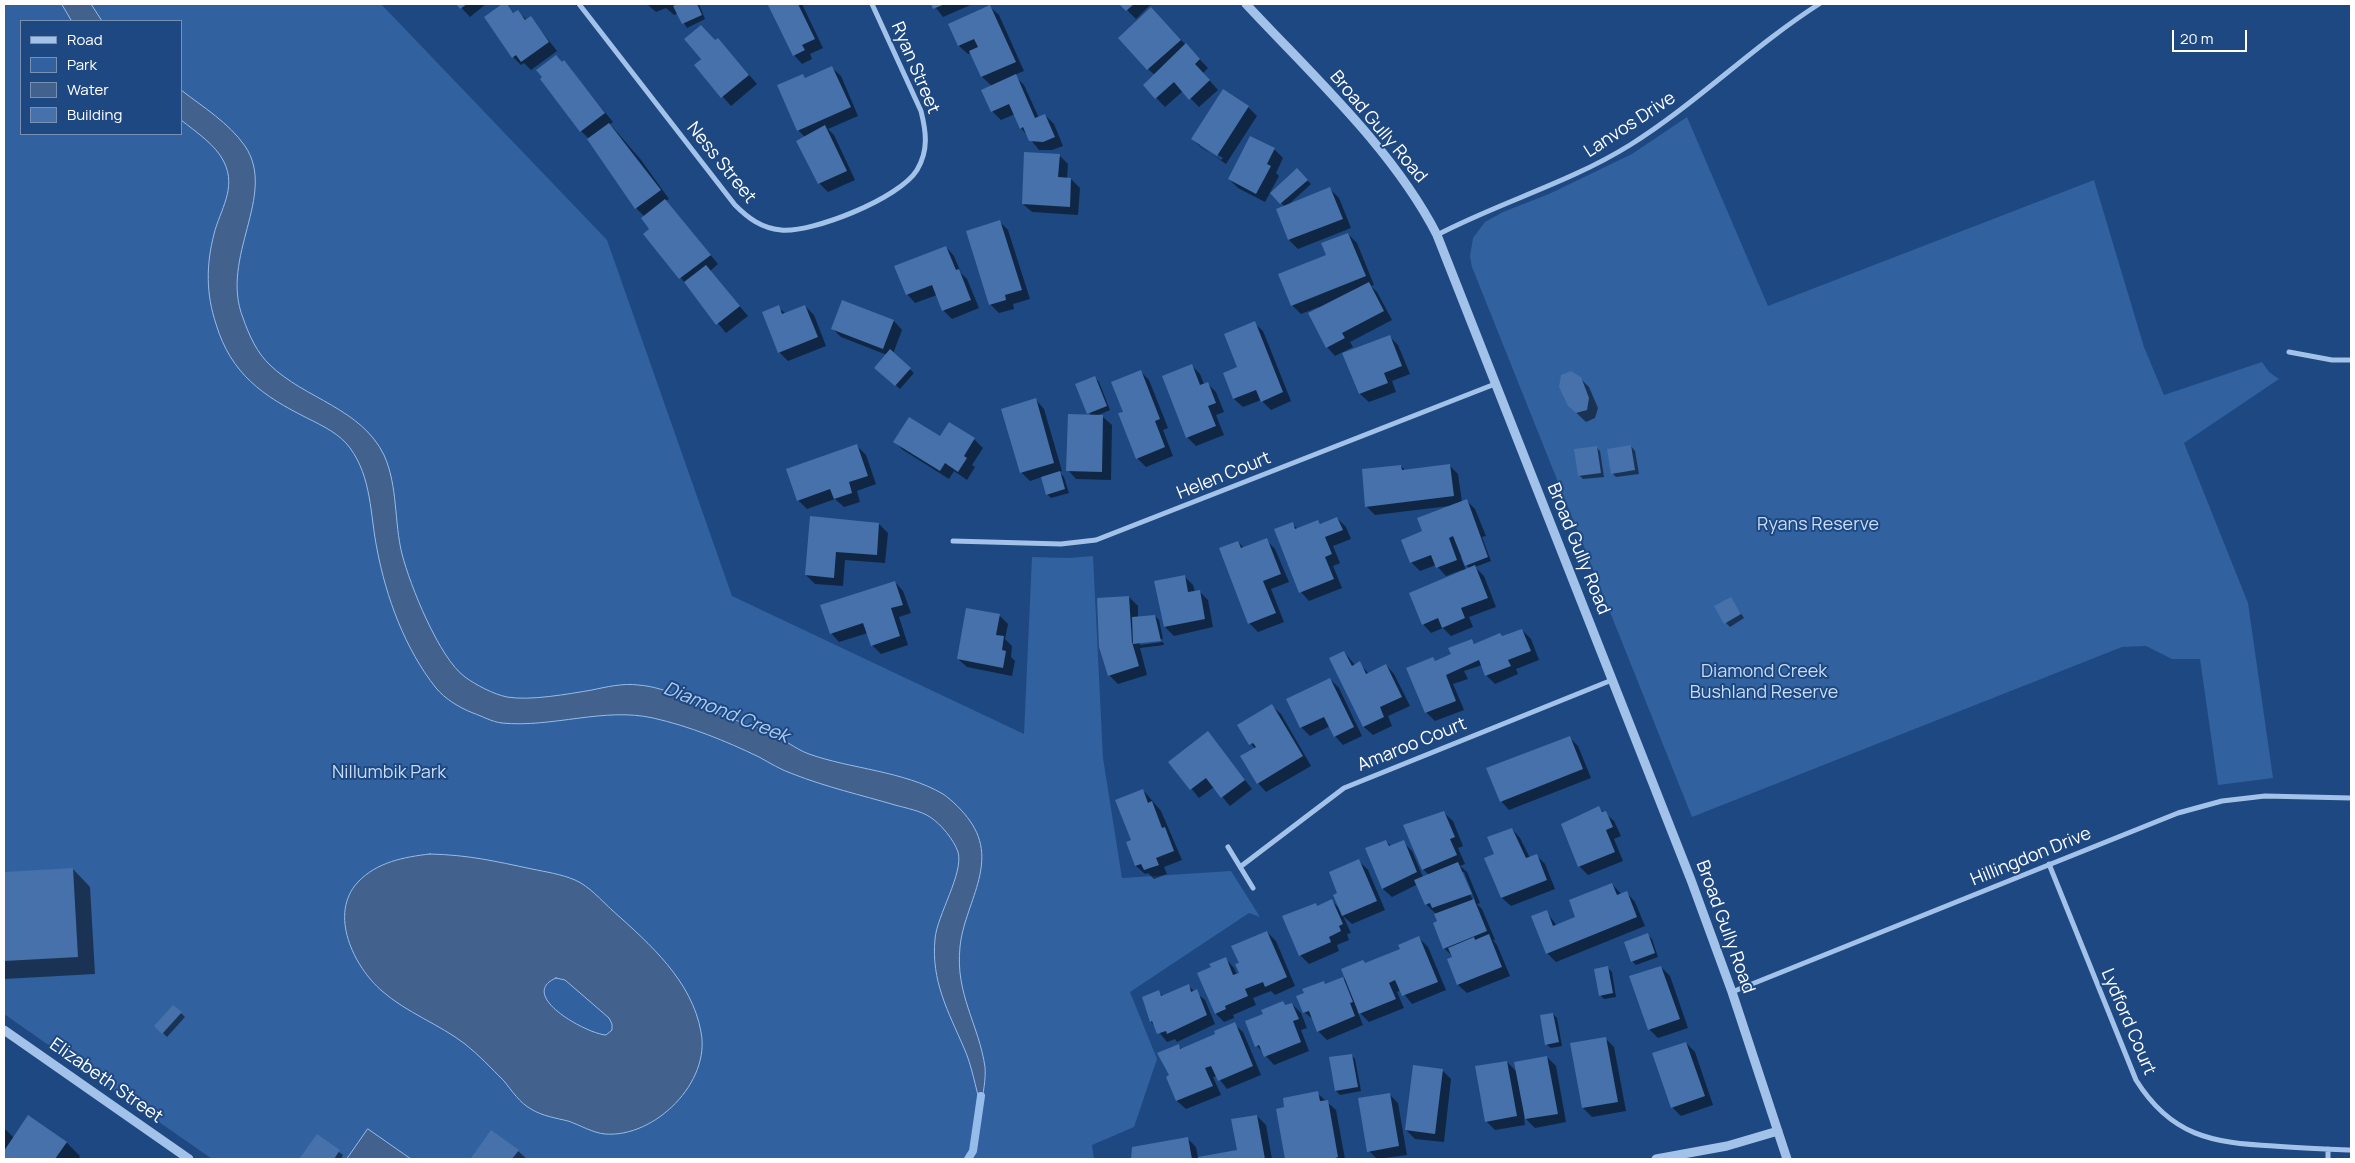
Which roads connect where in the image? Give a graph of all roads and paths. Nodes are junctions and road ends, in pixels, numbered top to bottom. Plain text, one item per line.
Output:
1 (579, 4) edge
2 (872, 4) edge
3 (1819, 4) edge
4 (1251, 5) edge
5 (926, 146) joint
6 (1437, 235) junction
7 (2289, 352) dead end
8 (2351, 360) edge
9 (1495, 384) junction
10 (953, 541) dead end
11 (1612, 680) junction
12 (2351, 798) edge
13 (1228, 847) dead end
14 (2049, 864) junction
15 (1240, 867) junction
16 (1253, 888) dead end
17 (1732, 992) junction
18 (4, 1030) edge
19 (1778, 1131) junction
20 (2328, 1149) junction
21 (2351, 1150) edge
22 (189, 1159) edge
23 (1656, 1159) edge
24 (1787, 1159) edge
25 (2328, 1159) edge

1 - 5 street, Ness Street
2 - 5 street, Ryan Street
3 - 6 street, Lanvos Drive
4 - 6 street, Broad Gully Road
6 - 9 street, Broad Gully Road
7 - 8 street
9 - 10 street, Helen Court
9 - 11 street, Broad Gully Road
11 - 15 street, Amaroo Court
11 - 17 street, Broad Gully Road
12 - 14 street, Hillingdon Drive
13 - 15 street
14 - 17 street, Hillingdon Drive
14 - 20 street, Lydford Court
15 - 16 street
17 - 19 street, Broad Gully Road
18 - 22 street, Elizabeth Street
19 - 23 street
19 - 24 street, Broad Gully Road
20 - 21 street, Lydford Court
20 - 25 street

